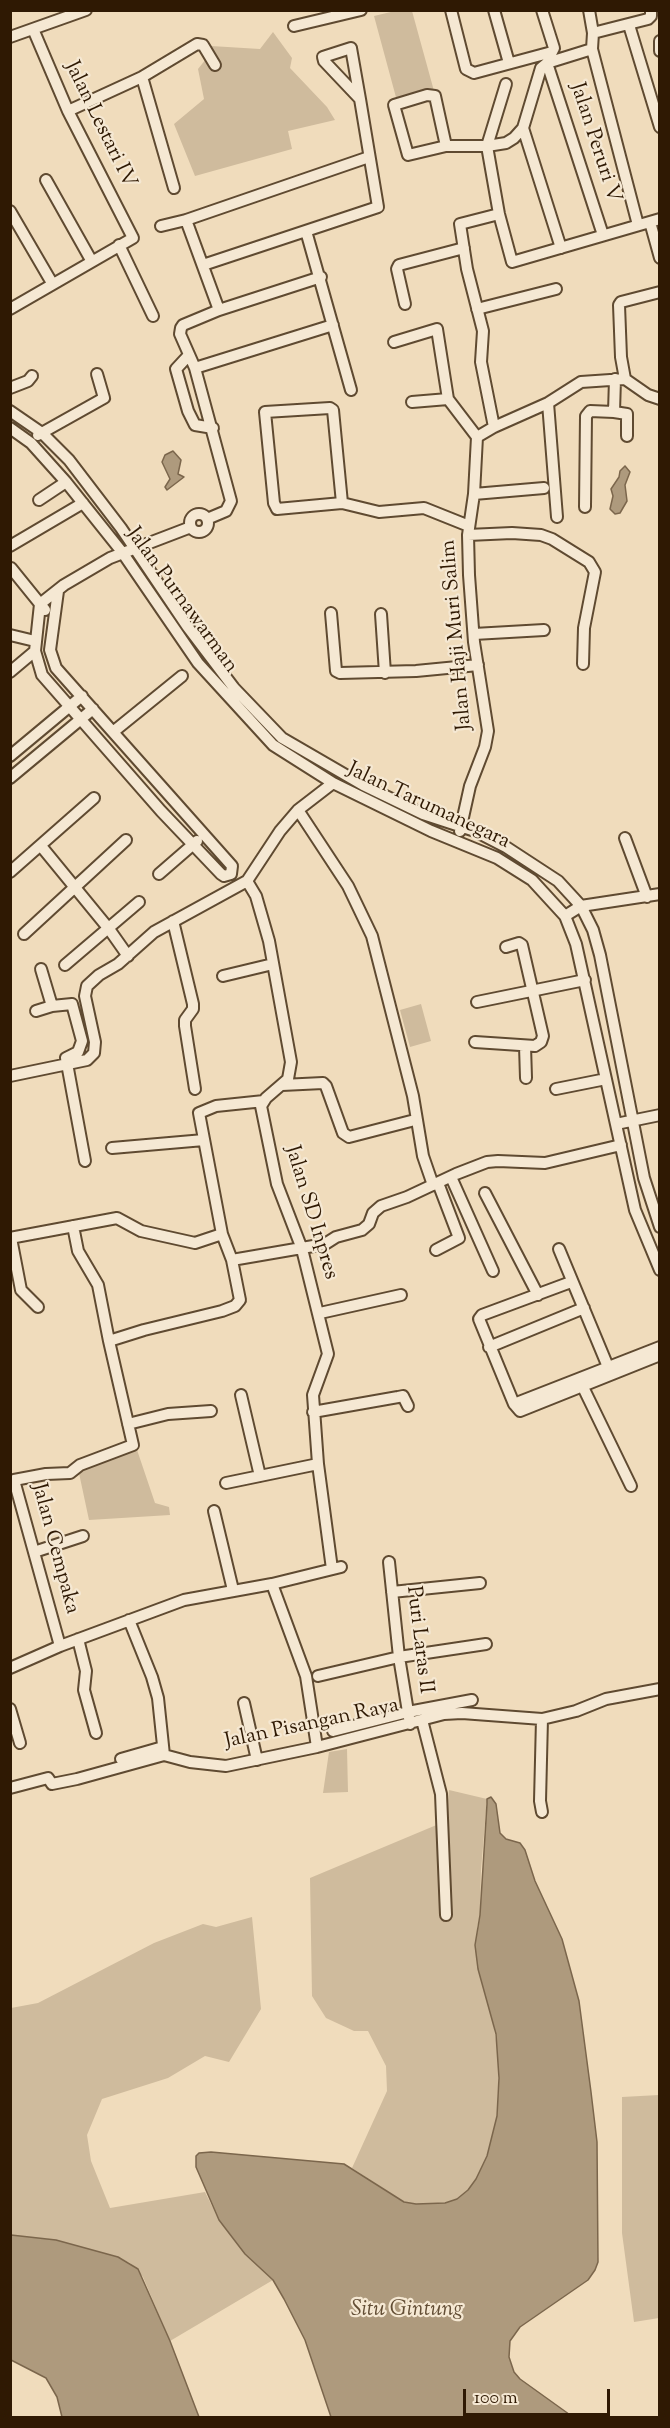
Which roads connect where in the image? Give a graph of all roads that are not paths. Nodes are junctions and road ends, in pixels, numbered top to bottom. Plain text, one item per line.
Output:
1 (86, 10) edge
2 (451, 10) edge
3 (494, 10) edge
4 (542, 10) edge
5 (589, 10) edge
6 (651, 10) edge
7 (357, 11) edge
8 (628, 25) junction
9 (294, 26) dead end
10 (33, 29) junction
11 (593, 33) junction
12 (10, 37) edge
13 (660, 41) edge
14 (592, 49) junction
15 (660, 51) edge
16 (509, 63) junction
17 (547, 63) junction
18 (215, 65) dead end
19 (142, 77) junction
20 (506, 84) dead end
21 (360, 99) junction
22 (68, 111) junction
23 (660, 127) edge
24 (524, 128) junction
25 (446, 146) junction
26 (487, 146) junction
27 (369, 157) junction
28 (45, 180) dead end
29 (174, 188) dead end
30 (10, 212) edge
31 (499, 214) junction
32 (186, 220) junction
33 (655, 220) edge
34 (638, 225) junction
35 (161, 226) dead end
36 (306, 231) junction
37 (603, 235) junction
38 (119, 245) junction
39 (464, 248) junction
40 (561, 248) junction
41 (660, 258) edge
42 (91, 260) junction
43 (203, 265) junction
44 (321, 277) junction
45 (52, 283) junction
46 (556, 289) dead end
47 (660, 292) edge
48 (10, 295) edge
49 (405, 304) dead end
50 (14, 307) edge
51 (477, 309) junction
52 (219, 310) junction
53 (153, 315) dead end
54 (333, 325) junction
55 (394, 342) dead end
56 (189, 355) junction
57 (195, 368) junction
58 (97, 374) dead end
59 (32, 376) dead end
60 (620, 379) junction
61 (10, 388) edge
62 (351, 390) dead end
63 (448, 399) junction
64 (660, 399) edge
65 (412, 402) dead end
66 (548, 403) junction
67 (10, 411) edge
68 (614, 412) junction
69 (494, 427) junction
70 (10, 428) edge
71 (213, 428) junction
72 (627, 436) dead end
73 (477, 437) junction
74 (36, 438) junction
75 (66, 482) junction
76 (544, 488) dead end
77 (93, 492) junction
78 (474, 494) junction
79 (39, 500) dead end
80 (82, 502) junction
81 (342, 503) junction
82 (585, 507) dead end
83 (557, 517) dead end
84 (468, 530) junction
85 (10, 546) edge
86 (134, 548) junction
87 (122, 552) junction
88 (11, 568) edge
89 (58, 591) junction
90 (40, 604) junction
91 (331, 613) dead end
92 (381, 614) dead end
93 (54, 618) junction
94 (187, 626) junction
95 (544, 630) dead end
96 (177, 632) junction
97 (10, 634) edge
98 (474, 634) junction
99 (35, 646) junction
100 (478, 664) junction
101 (583, 664) dead end
102 (10, 672) edge
103 (385, 673) junction
104 (182, 676) dead end
105 (82, 696) junction
106 (69, 707) junction
107 (93, 709) junction
108 (80, 721) junction
109 (113, 732) junction
110 (10, 756) edge
111 (10, 778) edge
112 (333, 783) junction
113 (94, 798) dead end
114 (298, 810) junction
115 (459, 832) junction
116 (204, 834) junction
117 (625, 838) dead end
118 (126, 840) dead end
119 (193, 844) junction
120 (41, 846) junction
121 (10, 872) edge
122 (159, 874) dead end
123 (247, 881) junction
124 (558, 881) junction
125 (75, 887) junction
126 (545, 892) junction
127 (660, 894) edge
128 (647, 897) junction
129 (139, 902) dead end
130 (573, 911) junction
131 (173, 921) junction
132 (110, 929) junction
133 (24, 934) dead end
134 (506, 947) dead end
135 (128, 956) junction
136 (273, 964) junction
137 (65, 966) dead end
138 (41, 969) dead end
139 (223, 976) dead end
140 (585, 980) junction
141 (534, 990) junction
142 (477, 1002) dead end
143 (52, 1006) junction
144 (36, 1011) dead end
145 (475, 1042) dead end
146 (525, 1046) junction
147 (67, 1066) junction
148 (10, 1076) edge
149 (526, 1078) dead end
150 (606, 1079) junction
151 (281, 1085) junction
152 (195, 1089) dead end
153 (556, 1089) dead end
154 (264, 1101) junction
155 (660, 1115) edge
156 (411, 1121) dead end
157 (625, 1122) junction
158 (204, 1140) junction
159 (621, 1145) junction
160 (112, 1148) dead end
161 (85, 1161) dead end
162 (451, 1177) junction
163 (435, 1184) junction
164 (484, 1192) dead end
165 (73, 1226) junction
166 (660, 1227) edge
167 (222, 1234) junction
168 (10, 1238) edge
169 (302, 1249) junction
170 (559, 1249) dead end
171 (436, 1250) dead end
172 (232, 1260) junction
173 (493, 1270) dead end
174 (660, 1270) edge
175 (571, 1282) junction
176 (402, 1295) dead end
177 (538, 1295) junction
178 (38, 1307) dead end
179 (584, 1308) junction
180 (320, 1313) junction
181 (109, 1341) junction
182 (489, 1347) junction
183 (660, 1347) edge
184 (660, 1355) edge
185 (644, 1357) junction
186 (609, 1372) junction
187 (580, 1382) junction
188 (241, 1395) dead end
189 (408, 1406) dead end
190 (210, 1411) dead end
191 (313, 1412) junction
192 (128, 1424) junction
193 (318, 1464) junction
194 (260, 1476) junction
195 (226, 1483) dead end
196 (631, 1486) dead end
197 (214, 1511) dead end
198 (83, 1536) dead end
199 (34, 1552) junction
200 (389, 1562) dead end
201 (480, 1583) dead end
202 (272, 1584) junction
203 (234, 1590) junction
204 (392, 1592) junction
205 (129, 1620) junction
206 (78, 1639) junction
207 (486, 1644) dead end
208 (60, 1646) junction
209 (399, 1657) junction
210 (10, 1668) edge
211 (318, 1676) dead end
212 (660, 1689) edge
213 (472, 1700) dead end
214 (244, 1703) dead end
215 (10, 1709) edge
216 (408, 1712) junction
217 (396, 1715) junction
218 (542, 1719) junction
219 (422, 1720) junction
220 (410, 1724) junction
221 (398, 1727) junction
222 (333, 1731) dead end
223 (96, 1733) dead end
224 (20, 1743) dead end
225 (317, 1747) junction
226 (164, 1751) junction
227 (121, 1759) dead end
228 (257, 1760) junction
229 (10, 1788) edge
230 (542, 1812) dead end
231 (446, 1916) dead end

1 - 10 street
2 - 16 street
3 - 16 street
4 - 16 street
5 - 11 street
6 - 8 street
7 - 9 street
8 - 11 street
8 - 23 street
10 - 12 street
10 - 22 street, Jalan Lestari IV
11 - 14 street
13 - 15 street
14 - 17 street
14 - 34 street
17 - 24 street
17 - 37 street, Jalan Peruri V
18 - 19 street
19 - 22 street
19 - 29 street
20 - 26 street
21 - 21 street
21 - 27 street
22 - 38 street, Jalan Lestari IV
24 - 26 street
24 - 40 street
25 - 25 street
25 - 26 street
26 - 31 street
27 - 32 street
27 - 36 street
28 - 42 street
30 - 45 street
31 - 39 street
31 - 40 street
32 - 35 street
32 - 43 street
33 - 34 street
33 - 41 street
34 - 37 street
36 - 43 street
36 - 44 street
37 - 40 street
38 - 42 street
38 - 53 street
39 - 49 street
39 - 51 street
42 - 45 street
43 - 52 street
44 - 52 street
44 - 54 street
45 - 50 street
46 - 51 street
47 - 60 street
48 - 50 street
51 - 69 street
52 - 56 street
54 - 57 street
54 - 62 street
55 - 63 street
56 - 57 street
56 - 71 street
57 - 71 street
58 - 74 street
59 - 61 street
60 - 64 street
60 - 66 street
60 - 68 street
63 - 65 street
63 - 73 street
66 - 69 street
66 - 83 street
67 - 74 street
68 - 72 street
68 - 82 street
69 - 73 street
70 - 74 street, Jalan Purnawarman
71 - 86 street
73 - 78 street, Jalan Haji Muri Salim
74 - 75 street, Jalan Purnawarman
74 - 77 street
75 - 79 street
75 - 80 street, Jalan Purnawarman
76 - 78 street
77 - 80 street
77 - 86 street
78 - 84 street, Jalan Haji Muri Salim
80 - 85 street
80 - 87 street, Jalan Purnawarman
81 - 81 street
81 - 84 street
84 - 98 street, Jalan Haji Muri Salim
84 - 101 street
86 - 87 street
86 - 94 street
87 - 89 street
87 - 96 street, Jalan Purnawarman
88 - 90 street
89 - 90 street
89 - 93 street
90 - 93 street
90 - 99 street
91 - 103 street
92 - 103 street
93 - 105 street
94 - 96 street
94 - 115 street
95 - 98 street
96 - 112 street, Jalan Purnawarman
97 - 99 street
98 - 100 street, Jalan Haji Muri Salim
99 - 102 street
99 - 106 street
100 - 103 street
100 - 115 street, Jalan Haji Muri Salim
104 - 109 street
105 - 106 street
105 - 107 street
106 - 108 street
106 - 110 street
107 - 108 street
107 - 109 street
108 - 111 street
108 - 119 street
109 - 116 street
112 - 114 street, Jalan Tarumanegara
112 - 115 street, Jalan Tarumanegara
113 - 120 street
114 - 123 street, Jalan Tarumanegara
114 - 163 street
115 - 124 street
115 - 126 street, Jalan Tarumanegara
116 - 119 street
116 - 119 street
117 - 128 street
118 - 125 street
119 - 122 street
120 - 121 street
120 - 125 street
123 - 131 street
123 - 136 street
124 - 126 street
124 - 130 street
125 - 132 street
125 - 133 street
126 - 130 street, Jalan Tarumanegara
127 - 128 street
128 - 130 street
129 - 132 street
130 - 140 street, Jalan Tarumanegara
130 - 157 street
131 - 135 street
131 - 152 street
132 - 135 street
132 - 137 street
134 - 141 street
135 - 147 street
136 - 139 street
136 - 151 street
138 - 143 street
140 - 141 street
140 - 150 street, Jalan Tarumanegara
141 - 142 street
141 - 146 street
143 - 144 street
143 - 147 street
145 - 146 street
146 - 149 street
147 - 148 street
147 - 161 street
150 - 153 street
150 - 157 street, Jalan Tarumanegara
151 - 154 street
151 - 156 street
154 - 158 street
154 - 169 street, Jalan SD Inpres
155 - 157 street
157 - 159 street
157 - 166 street
158 - 160 street
158 - 167 street
159 - 162 street
159 - 174 street
162 - 163 street
162 - 173 street
163 - 169 street
163 - 171 street
164 - 177 street
165 - 167 street
165 - 168 street
165 - 181 street, Jalan Cempaka
167 - 172 street
168 - 178 street
169 - 172 street
169 - 180 street, Jalan SD Inpres
170 - 175 street
172 - 181 street
175 - 177 street
175 - 179 street
176 - 180 street
177 - 182 street
179 - 182 street
179 - 186 street
180 - 191 street, Jalan SD Inpres
181 - 192 street, Jalan Cempaka
182 - 187 street
183 - 185 street
184 - 185 street
185 - 186 street
186 - 187 street
187 - 196 street
188 - 194 street
189 - 191 street
190 - 192 street
191 - 193 street, Jalan SD Inpres
192 - 199 street, Jalan Cempaka
193 - 194 street
193 - 202 street, Jalan SD Inpres
194 - 195 street
197 - 203 street
198 - 199 street
199 - 208 street, Jalan Cempaka
200 - 204 street, Puri Laras II
201 - 204 street
202 - 203 street, Jalan SD Inpres
202 - 225 street
203 - 205 street, Jalan SD Inpres
204 - 209 street, Puri Laras II
205 - 206 street
205 - 226 street
206 - 208 street
206 - 223 street
207 - 209 street
208 - 210 street
209 - 211 street
209 - 216 street, Puri Laras II
212 - 218 street, Jalan Pisangan Raya
213 - 216 street
214 - 228 street
215 - 224 street
216 - 217 street
216 - 220 street, Puri Laras II
217 - 221 street
217 - 222 street
218 - 219 street, Jalan Pisangan Raya
218 - 230 street
219 - 220 street, Jalan Pisangan Raya
219 - 231 street
220 - 221 street, Jalan Pisangan Raya
221 - 225 street, Jalan Pisangan Raya
225 - 228 street, Jalan Pisangan Raya
226 - 227 street
226 - 228 street, Jalan Pisangan Raya
226 - 229 street

